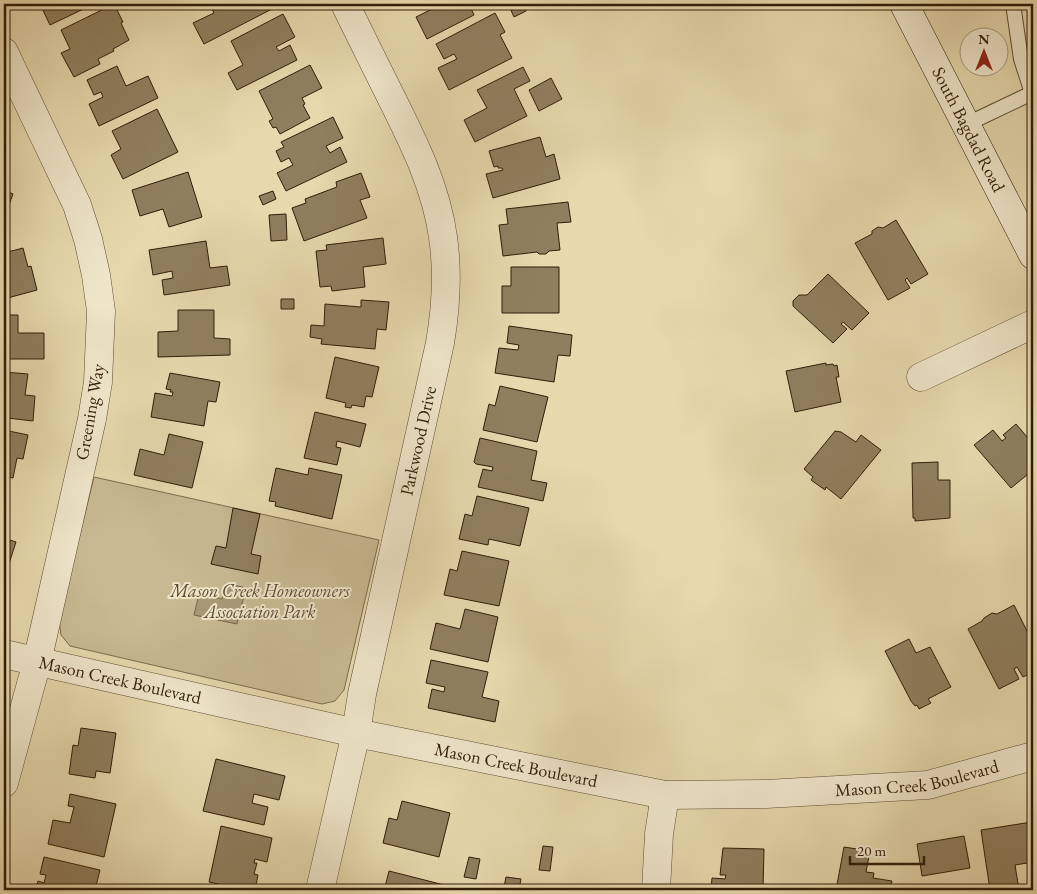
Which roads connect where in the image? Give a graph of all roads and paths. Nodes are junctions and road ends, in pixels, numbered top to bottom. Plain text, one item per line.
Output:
1 (344, 4) edge
2 (904, 4) edge
3 (1014, 4) edge
4 (4, 52) edge
5 (11, 85) edge
6 (967, 124) junction
7 (1033, 255) edge
8 (1033, 324) edge
9 (921, 377) dead end
10 (4, 654) edge
11 (37, 662) junction
12 (356, 733) junction
13 (1033, 756) edge
14 (4, 783) edge
15 (665, 795) junction
16 (320, 890) edge
17 (656, 890) edge

1 - 12 street, Parkwood Drive
2 - 6 street, South Bagdad Road
3 - 6 lane
4 - 5 street, Greening Way
5 - 11 street, Greening Way
6 - 7 street, South Bagdad Road
8 - 9 street
10 - 11 street, Mason Creek Boulevard
11 - 12 street, Mason Creek Boulevard
11 - 14 street, Greening Way
12 - 15 street, Mason Creek Boulevard
12 - 16 street, Parkwood Drive
13 - 15 street, Mason Creek Boulevard
15 - 17 street

